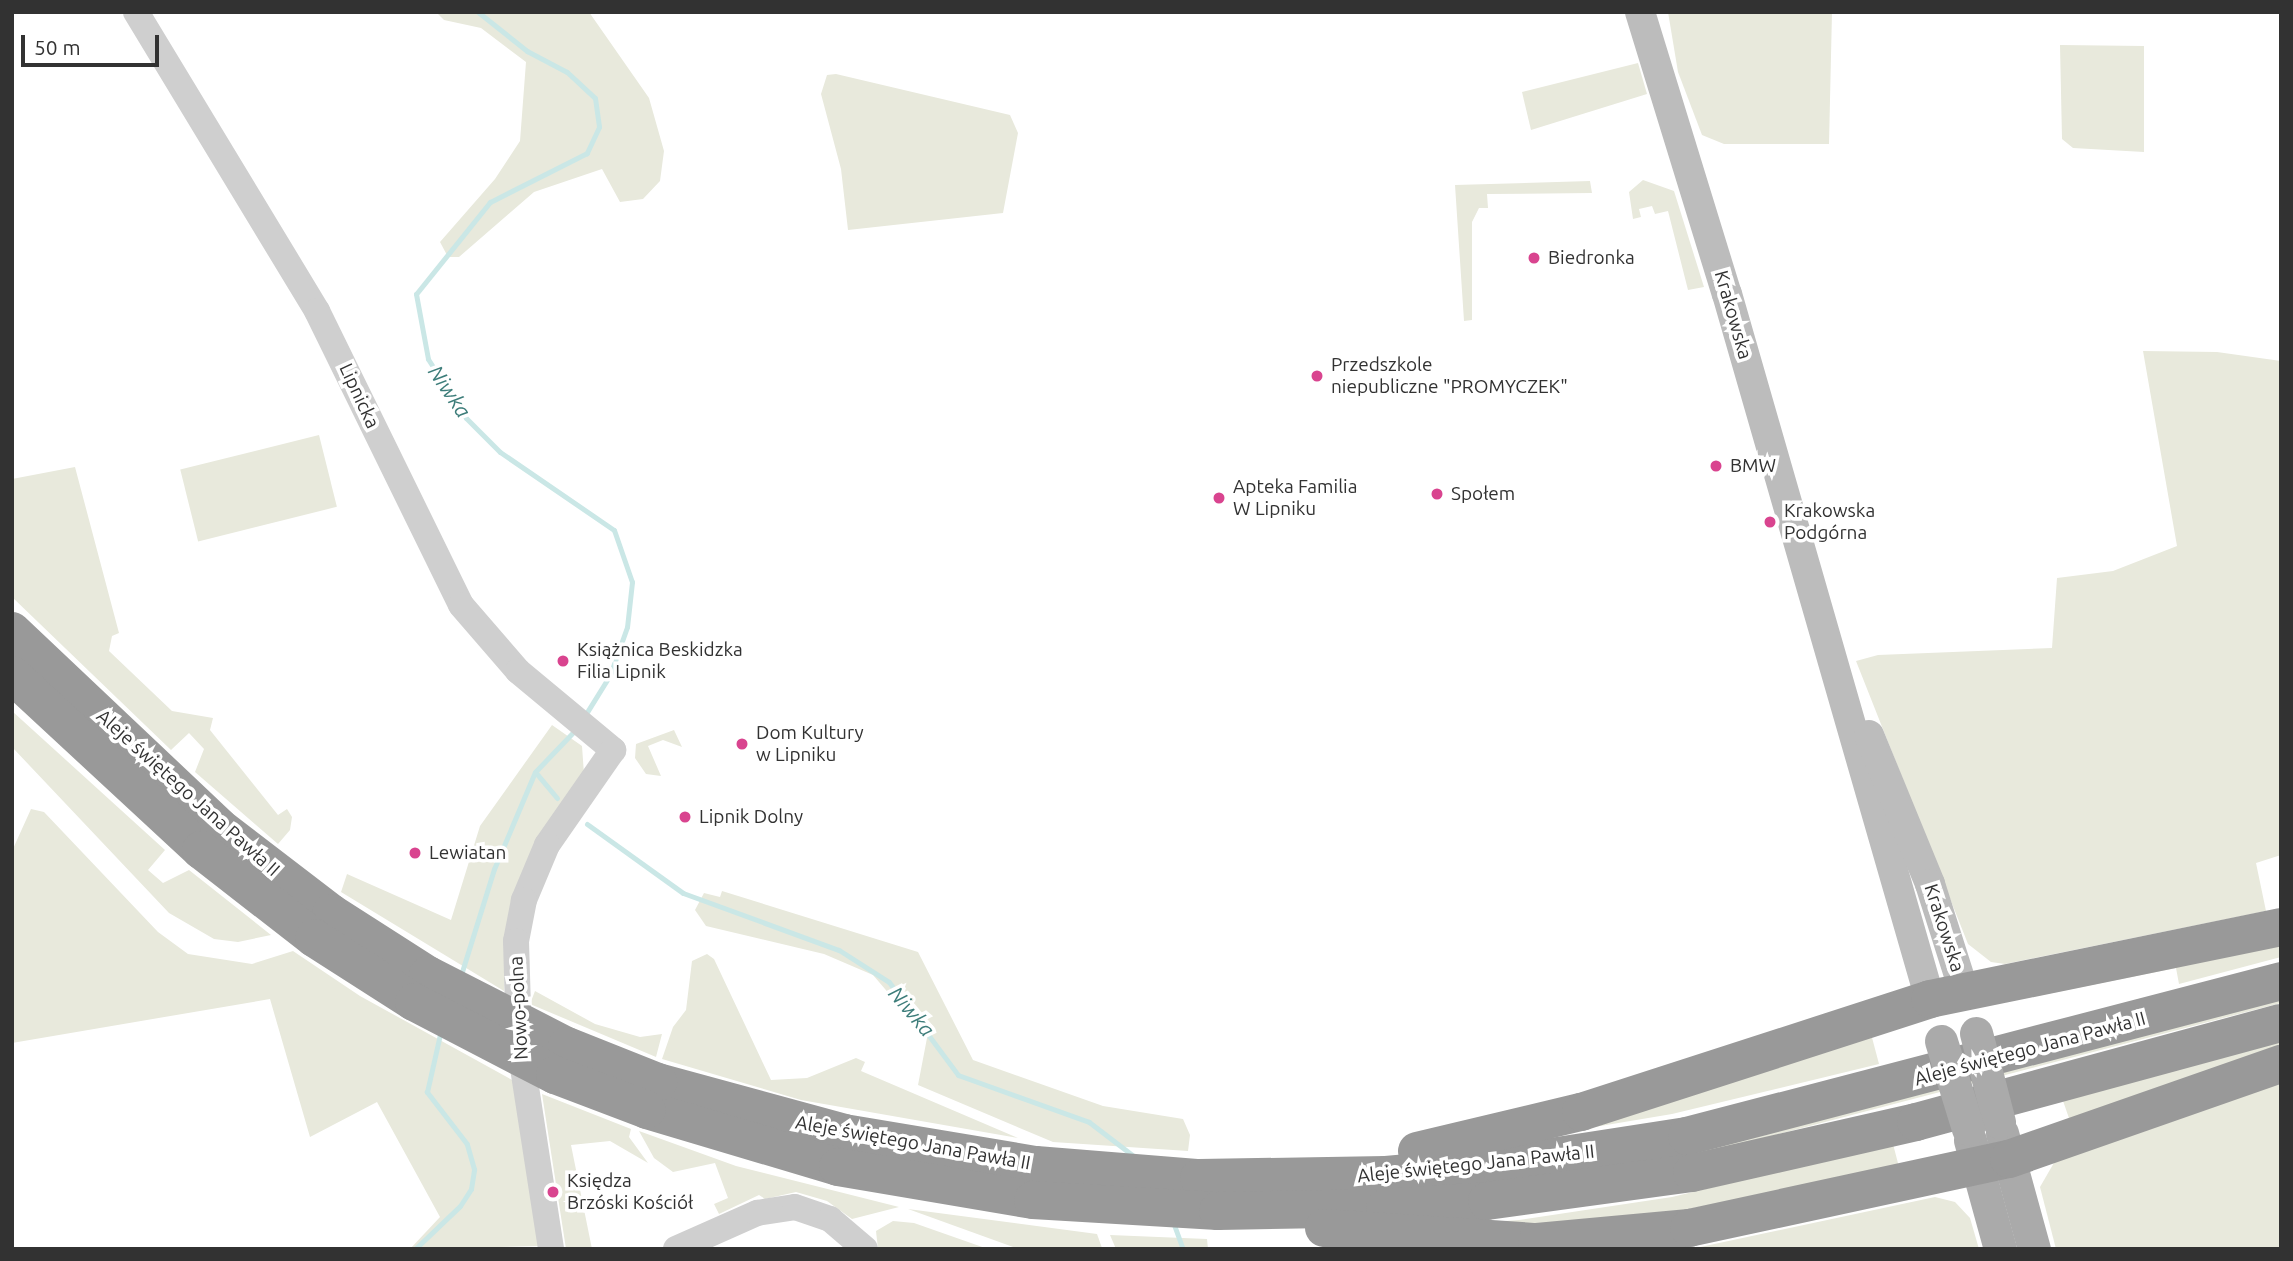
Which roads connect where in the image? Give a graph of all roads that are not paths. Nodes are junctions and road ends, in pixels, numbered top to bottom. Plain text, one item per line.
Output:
1 (136, 12) edge
2 (1640, 12) edge
3 (12, 631) edge
4 (12, 675) edge
5 (604, 743) joint
6 (210, 838) junction
7 (2281, 927) edge
8 (2281, 981) edge
9 (1947, 995) junction
10 (2281, 1023) edge
11 (2281, 1064) edge
12 (1983, 1126) junction
13 (1992, 1163) junction
14 (1259, 1179) junction
15 (1204, 1200) junction
16 (551, 1249) edge
17 (676, 1249) edge
18 (865, 1249) edge
19 (2000, 1249) edge
20 (2034, 1249) edge

1 - 5 street, Lipnicka
2 - 9 main road, Krakowska
3 - 6 highway, Aleje świętego Jana Pawła II
4 - 6 highway, Aleje świętego Jana Pawła II
5 - 16 street, Nowo-polna
6 - 15 highway, Aleje świętego Jana Pawła II, bridge
7 - 9 highway
8 - 14 highway, Aleje świętego Jana Pawła II
9 - 12 main road, Krakowska, bridge
9 - 12 main road, Krakowska, bridge
9 - 14 highway
10 - 15 highway, Aleje świętego Jana Pawła II
11 - 13 highway
12 - 13 main road, Krakowska
13 - 15 highway
13 - 19 main road, Krakowska
13 - 20 main road, Krakowska
14 - 15 highway, Aleje świętego Jana Pawła II
17 - 18 street

